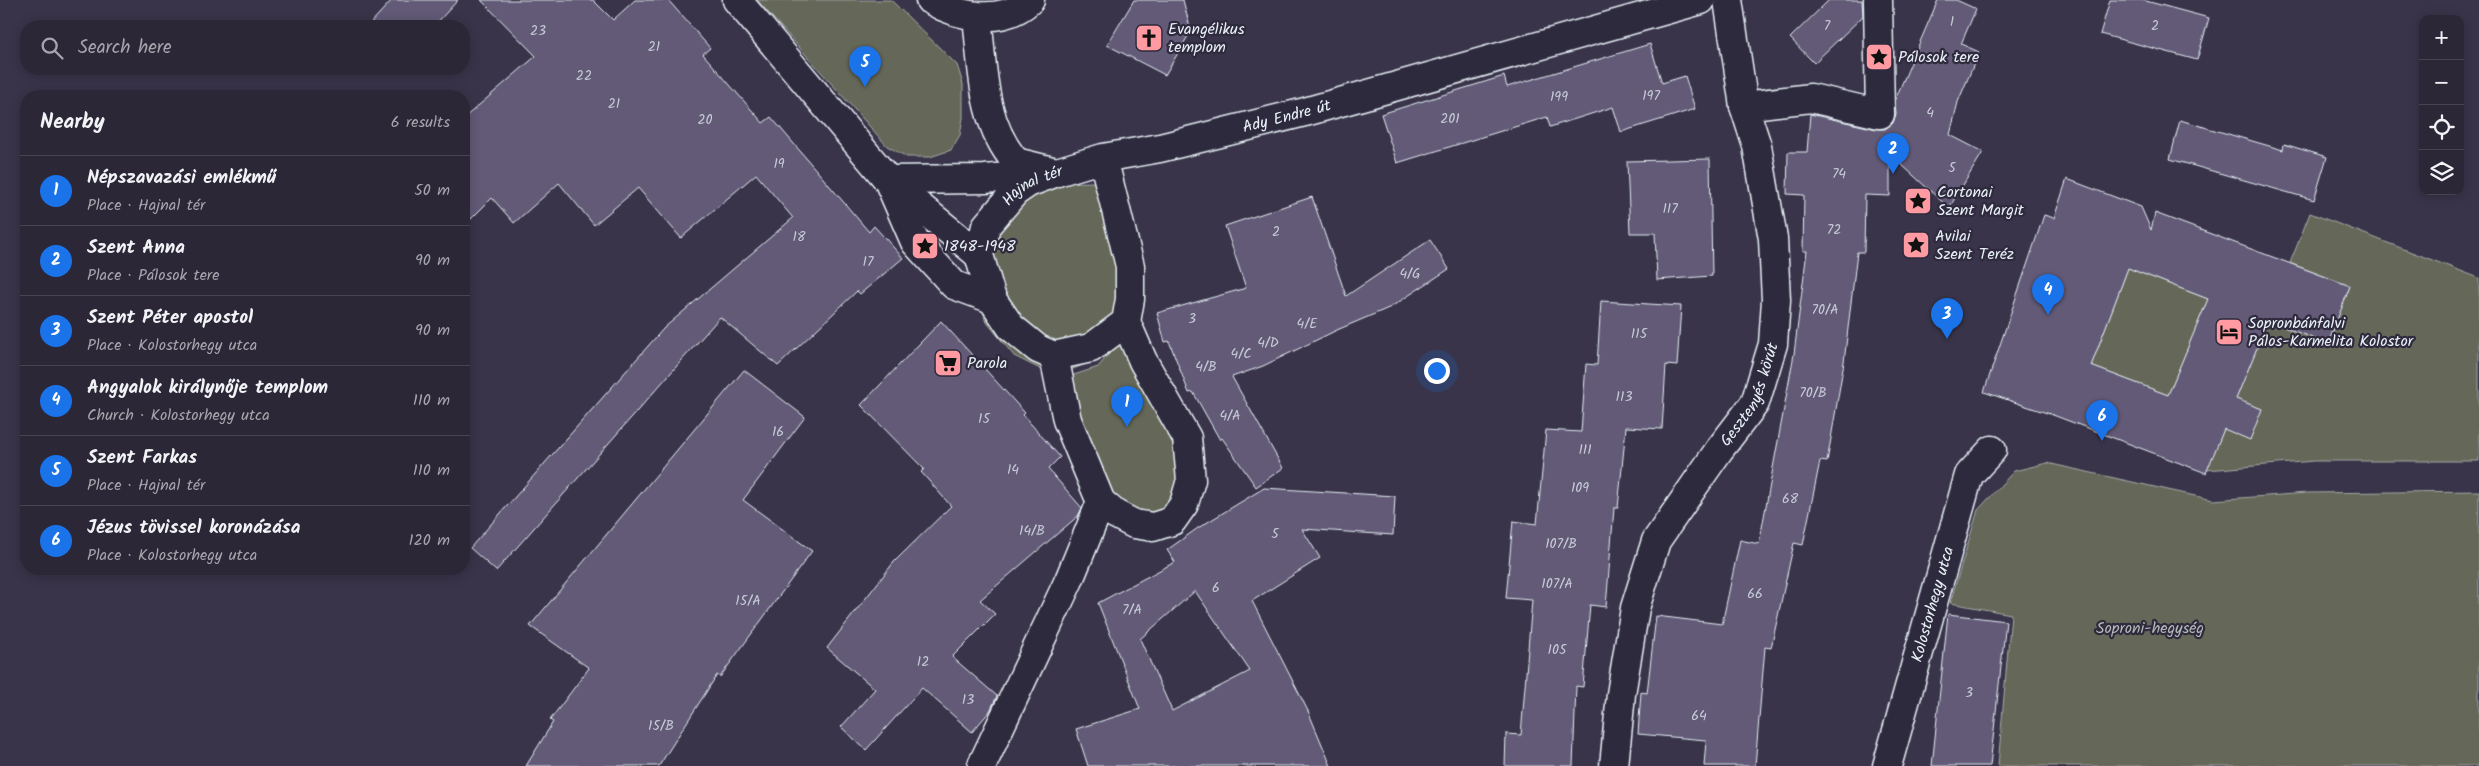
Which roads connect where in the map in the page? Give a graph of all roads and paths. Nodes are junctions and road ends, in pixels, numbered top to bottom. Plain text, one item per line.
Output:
1 (737, 0) edge
2 (930, 0) edge
3 (1030, 0) edge
4 (1701, 0) edge
5 (1728, 0) edge
6 (1878, 0) edge
7 (1642, 8) edge
8 (977, 17) junction
9 (1744, 106) junction
10 (988, 107) junction
11 (1103, 158) junction
12 (1057, 172) junction
13 (985, 179) junction
14 (888, 180) junction
15 (986, 226) junction
16 (979, 255) junction
17 (992, 299) junction
18 (1126, 322) junction
19 (1054, 356) junction
20 (1992, 450) dead end
21 (1100, 502) junction
22 (982, 765) dead end
23 (1614, 766) edge
24 (1887, 766) edge

1 - 14 street
2 - 8 street
3 - 8 street
4 - 7 street, Ady Endre út
5 - 9 street, Gesztenyés körút
6 - 9 street
7 - 11 street, Ady Endre út
8 - 10 street
9 - 23 street, Gesztenyés körút
10 - 12 street
10 - 13 street
11 - 12 street, Ady Endre út
11 - 18 street
12 - 13 street, Hajnal tér
12 - 15 street, Hajnal tér
13 - 14 street, Hajnal tér
13 - 15 street
14 - 16 street
14 - 17 street
15 - 16 street, Hajnal tér
16 - 17 street
17 - 19 street
18 - 19 street
18 - 21 street
19 - 21 street
20 - 24 street, Kolostorhegy utca
21 - 22 street

